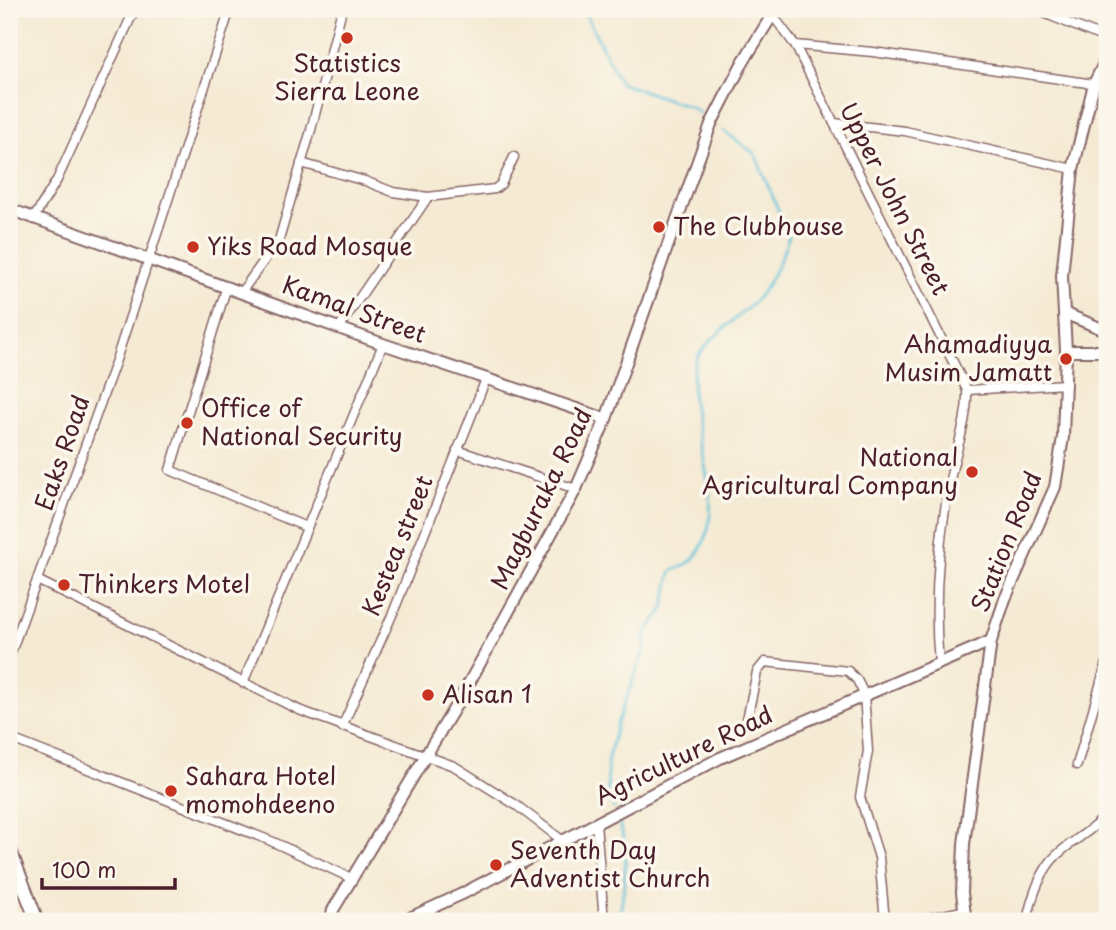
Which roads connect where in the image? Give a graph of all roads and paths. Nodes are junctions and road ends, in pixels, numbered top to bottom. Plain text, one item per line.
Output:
1 (230, 9) edge
2 (342, 9) edge
3 (1034, 9) edge
4 (772, 11) edge
5 (132, 15) dead end
6 (1107, 39) edge
7 (795, 45) junction
8 (1107, 57) edge
9 (1094, 84) junction
10 (834, 123) junction
11 (514, 157) dead end
12 (301, 163) junction
13 (1073, 169) junction
14 (428, 197) junction
15 (9, 209) edge
16 (33, 219) junction
17 (148, 259) junction
18 (227, 286) junction
19 (242, 291) junction
20 (1064, 313) junction
21 (339, 328) junction
22 (1107, 331) edge
23 (383, 344) junction
24 (1066, 351) junction
25 (1107, 351) edge
26 (486, 379) junction
27 (1066, 384) junction
28 (967, 390) junction
29 (606, 419) junction
30 (457, 450) junction
31 (576, 489) junction
32 (306, 527) junction
33 (39, 581) junction
34 (991, 641) junction
35 (9, 658) edge
36 (1107, 660) edge
37 (939, 663) junction
38 (243, 683) junction
39 (864, 694) junction
40 (746, 724) dead end
41 (342, 727) junction
42 (9, 738) edge
43 (426, 753) junction
44 (1077, 765) dead end
45 (1107, 814) edge
46 (600, 821) junction
47 (564, 841) junction
48 (9, 848) edge
49 (351, 878) junction
50 (331, 916) edge
51 (964, 916) edge
52 (37, 921) edge
53 (321, 921) edge
54 (403, 921) edge
55 (604, 921) edge
56 (886, 921) edge
57 (915, 921) edge
58 (1027, 921) edge

1 - 17 street, Eaks Road
2 - 12 street
3 - 6 street
4 - 7 street, Upper John Street
4 - 29 street, Magburaka Road
5 - 16 street
7 - 9 street
7 - 10 street, Upper John Street
8 - 9 street, Station Road
9 - 13 street, Station Road
10 - 13 street
10 - 28 street, Upper John Street
11 - 14 street
12 - 14 street
12 - 19 street
13 - 20 street, Station Road
14 - 21 street
15 - 16 street, Kamal Street
16 - 17 street, Kamal Street
17 - 18 street, Kamal Street
17 - 33 street, Eaks Road
18 - 19 street, Kamal Street
18 - 32 street
19 - 21 street, Kamal Street
20 - 22 street
20 - 24 street, Station Road
21 - 23 street, Kamal Street
23 - 26 street, Kamal Street
23 - 32 street
24 - 25 street
24 - 27 street, Station Road
26 - 29 street, Kamal Street
26 - 30 street, Kestea street
27 - 28 street
27 - 34 street, Station Road
28 - 37 street
29 - 31 street, Magburaka Road
30 - 31 street
30 - 41 street, Kestea street
31 - 43 street, Magburaka Road
32 - 38 street
33 - 35 street, Eaks Road
33 - 38 street
34 - 37 street, Agriculture Road
34 - 51 street, Station Road
36 - 44 street
37 - 39 street, Agriculture Road
38 - 41 street
39 - 40 street
39 - 46 street, Agriculture Road
39 - 56 street
41 - 43 street
42 - 49 street
43 - 47 street
43 - 49 street, Magburaka Road
45 - 58 street
46 - 47 street, Agriculture Road
46 - 55 street
47 - 54 street, Agriculture Road
48 - 52 main road
49 - 50 street, Magburaka Road
50 - 53 street, Magburaka Road
51 - 57 street

